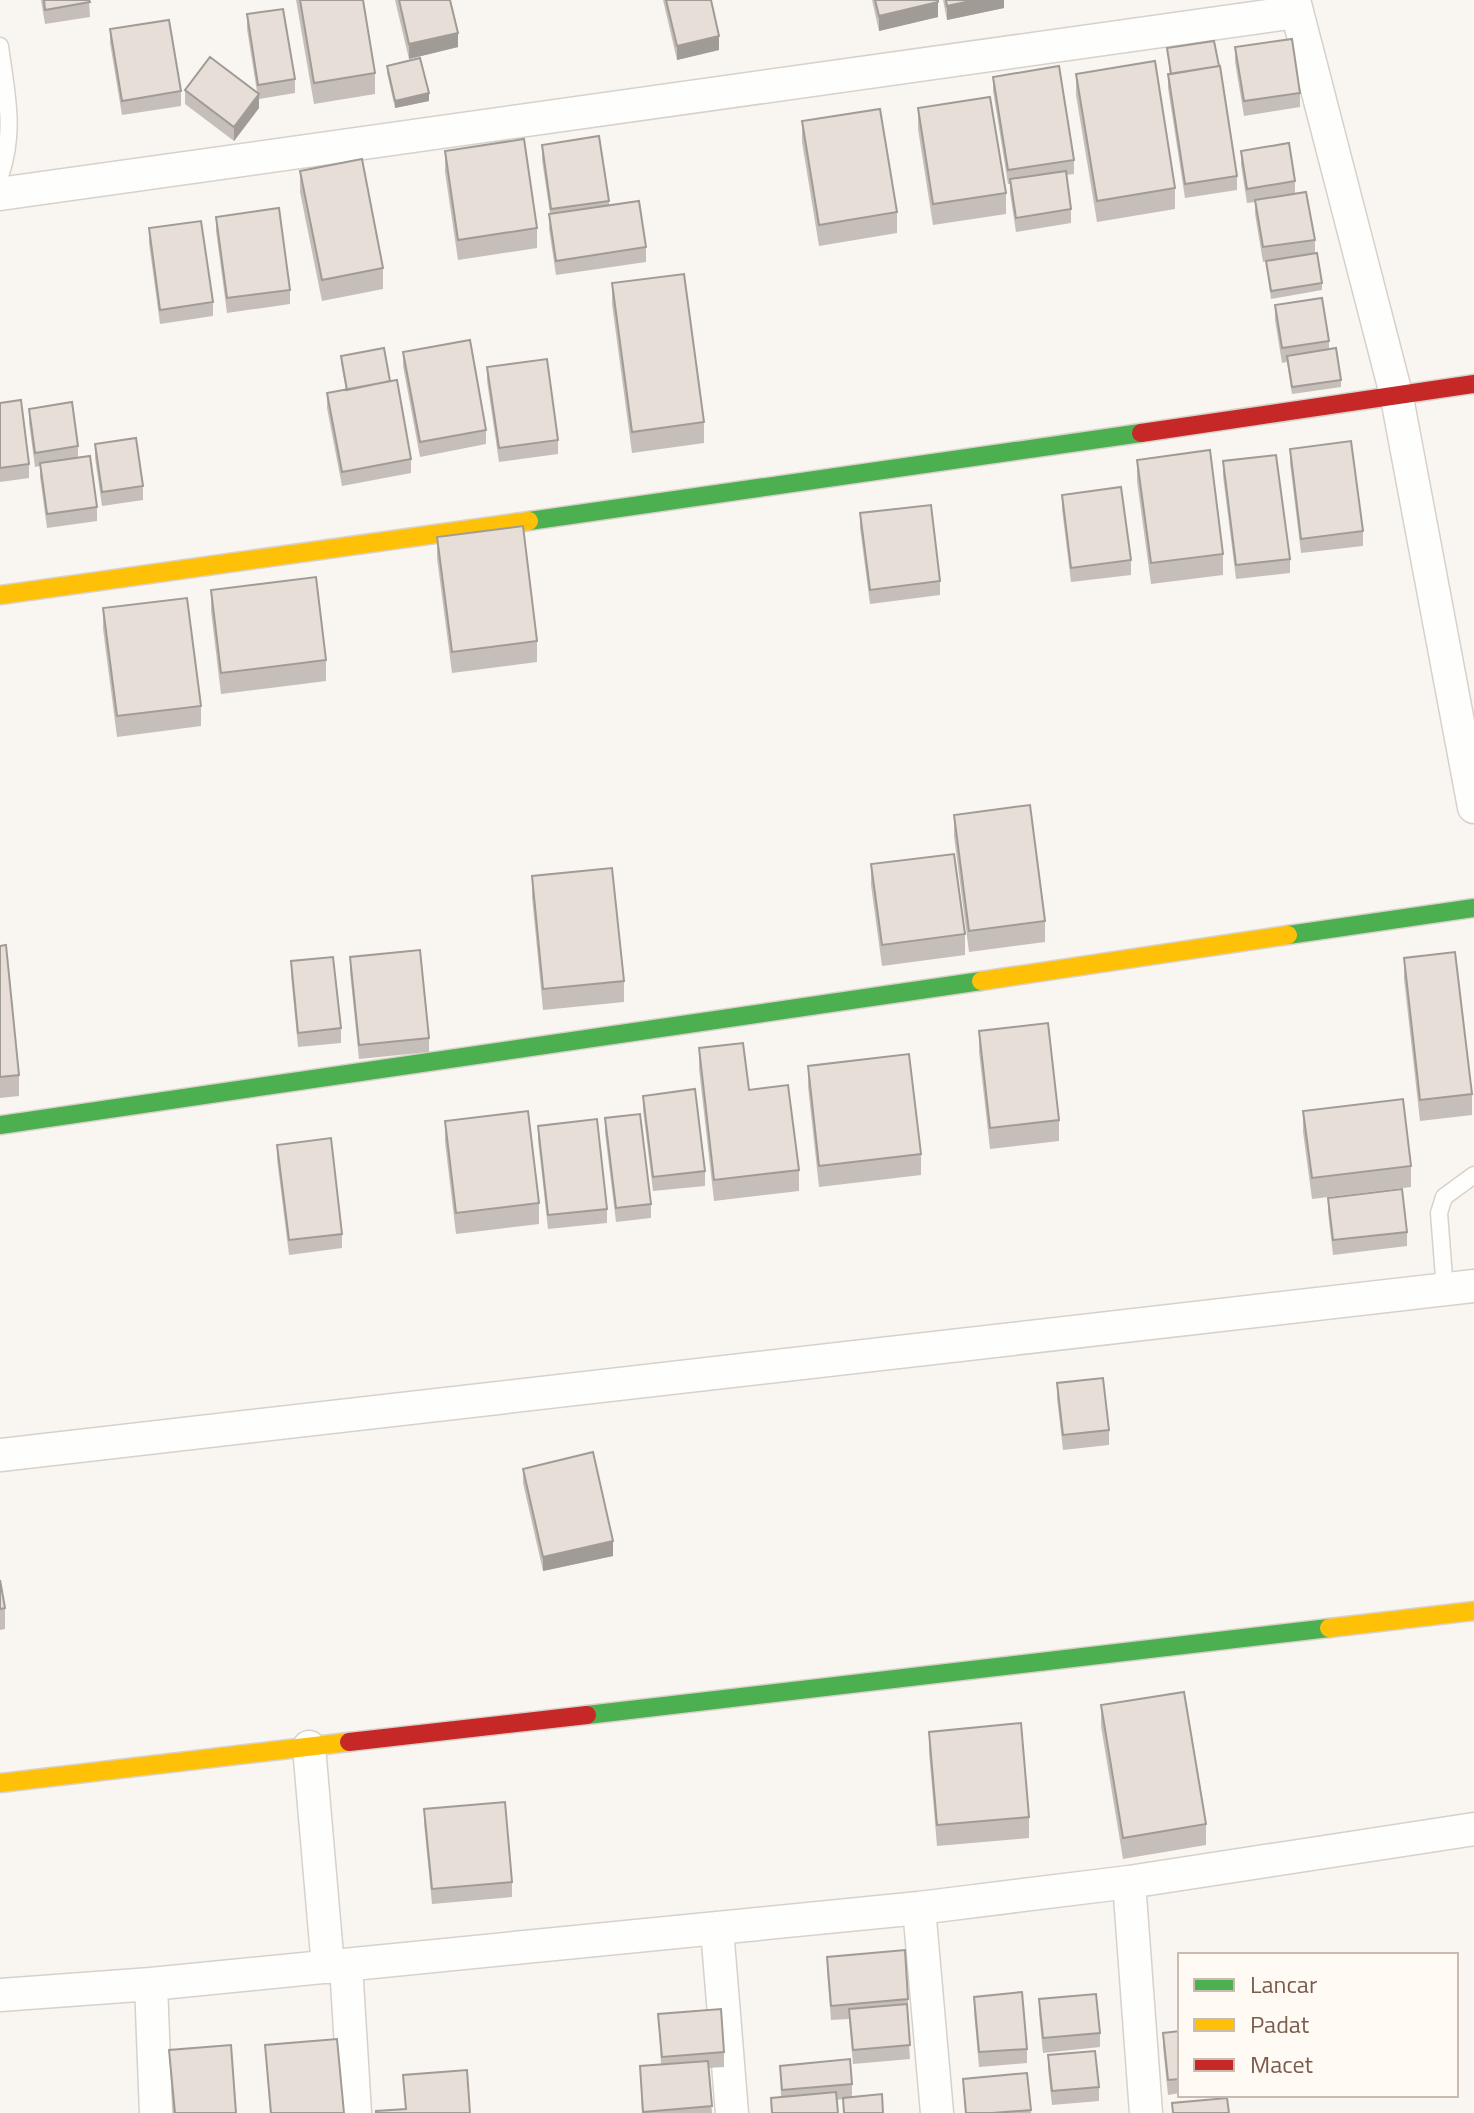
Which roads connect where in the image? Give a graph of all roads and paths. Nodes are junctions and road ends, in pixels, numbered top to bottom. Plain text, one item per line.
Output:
1 (1295, 6) edge
2 (0, 46) edge
3 (0, 176) edge
4 (0, 194) edge
5 (1474, 384) edge
6 (1397, 398) junction
7 (0, 595) edge
8 (1474, 807) edge
9 (1474, 908) edge
10 (0, 1125) edge
11 (1474, 1175) edge
12 (1460, 1288) edge
13 (0, 1455) edge
14 (1474, 1611) edge
15 (309, 1747) junction
16 (0, 1783) edge
17 (1474, 1829) edge
18 (1129, 1882) junction
19 (919, 1908) junction
20 (717, 1929) junction
21 (337, 1966) junction
22 (151, 1984) junction
23 (0, 1995) edge
24 (156, 2113) edge
25 (355, 2113) edge
26 (732, 2113) edge
27 (937, 2113) edge
28 (1146, 2113) edge

1 - 4 street
1 - 6 street
2 - 3 lane
5 - 6 street
6 - 7 street
6 - 8 street
9 - 10 street
11 - 12 lane
12 - 13 street
14 - 15 street
15 - 16 street
15 - 21 street
17 - 18 street
18 - 19 street
18 - 28 street
19 - 20 street
19 - 27 street
20 - 21 street
20 - 26 street
21 - 22 street
21 - 25 street
22 - 23 street
22 - 24 street

